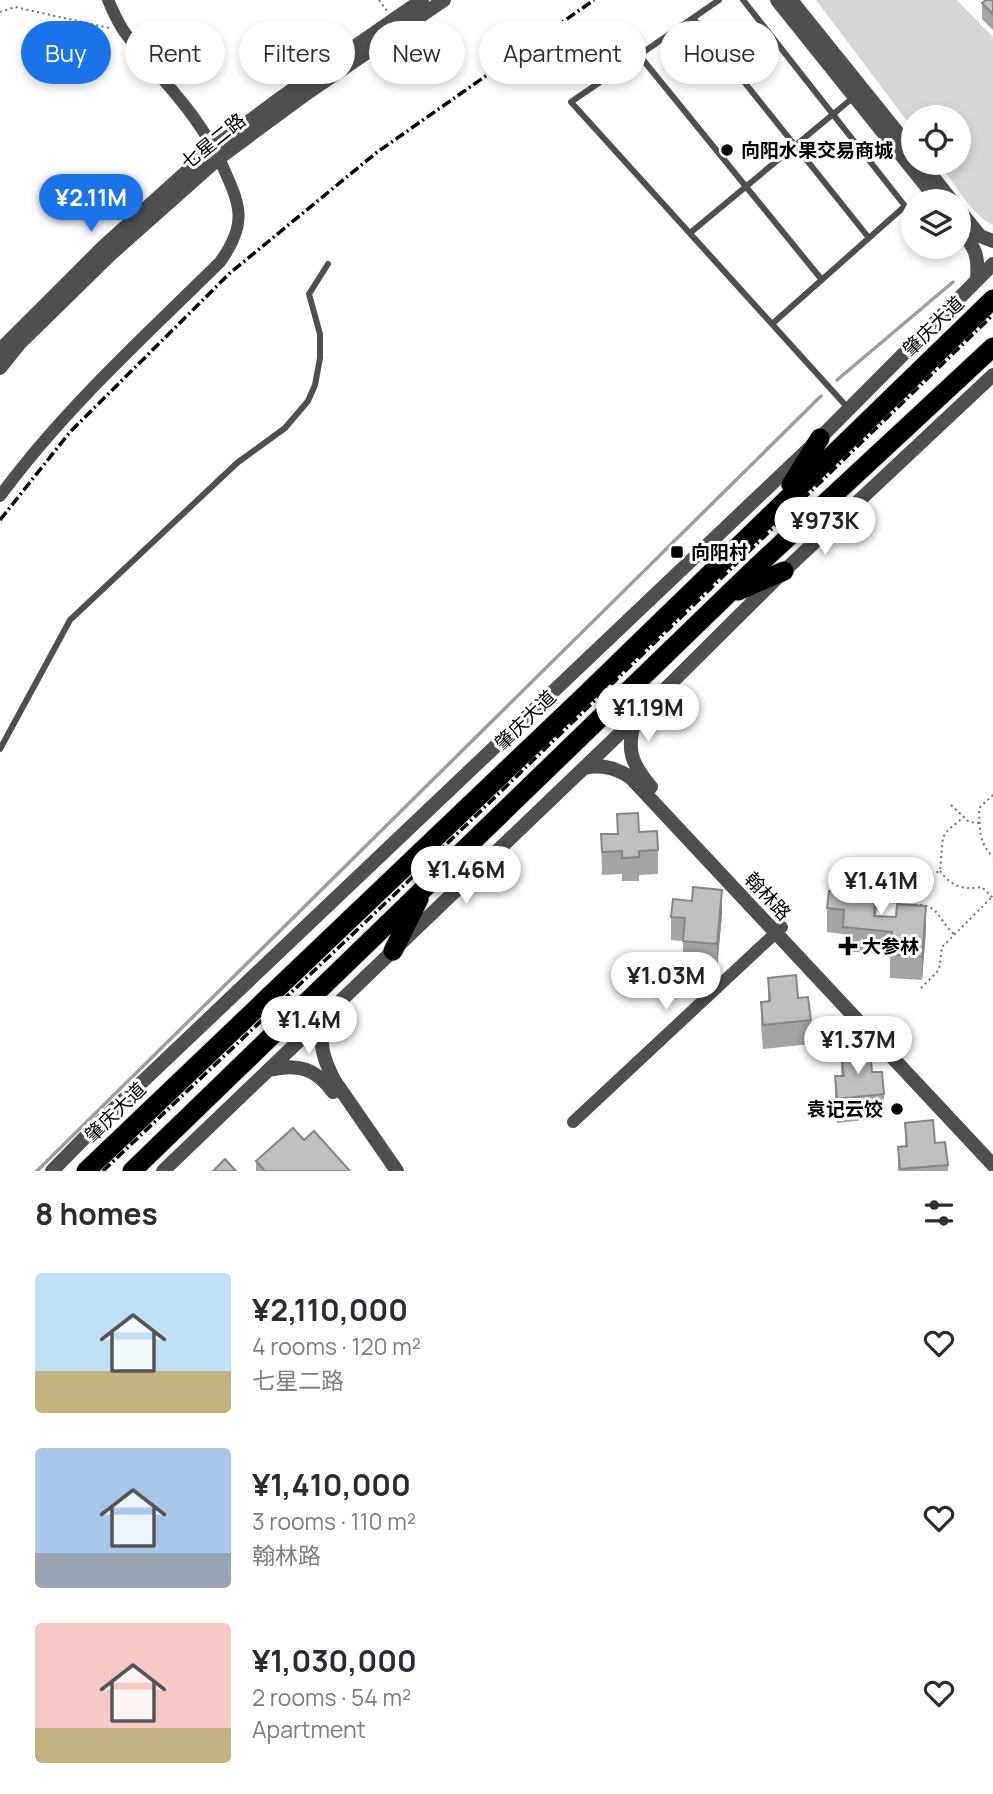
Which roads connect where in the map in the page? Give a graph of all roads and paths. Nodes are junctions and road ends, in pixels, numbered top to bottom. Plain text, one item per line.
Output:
1 (108, 0) edge
2 (422, 0) edge
3 (444, 0) edge
4 (719, 0) edge
5 (743, 0) edge
6 (777, 0) edge
7 (791, 0) edge
8 (0, 12) edge
9 (693, 18) junction
10 (124, 32) junction
11 (646, 50) edge
12 (646, 64) edge
13 (597, 84) edge
14 (859, 93) junction
15 (833, 114) junction
16 (901, 139) edge
17 (795, 146) junction
18 (216, 153) junction
19 (931, 175) edge
20 (746, 187) junction
21 (929, 189) edge
22 (943, 189) edge
23 (971, 224) edge
24 (690, 233) junction
25 (869, 238) junction
26 (993, 241) edge
27 (971, 243) edge
28 (328, 264) dead end
29 (993, 264) edge
30 (977, 279) junction
31 (822, 280) junction
32 (993, 299) edge
33 (772, 324) junction
34 (993, 347) edge
35 (0, 350) edge
36 (0, 368) edge
37 (993, 375) edge
38 (849, 408) junction
39 (820, 438) junction
40 (0, 496) edge
41 (777, 508) junction
42 (784, 571) junction
43 (724, 597) junction
44 (636, 718) junction
45 (0, 749) edge
46 (584, 768) junction
47 (635, 775) junction
48 (993, 796) edge
49 (951, 805) dead end
50 (964, 817) junction
51 (980, 823) junction
52 (993, 857) edge
53 (940, 871) junction
54 (905, 872) dead end
55 (425, 886) junction
56 (882, 890) dead end
57 (993, 897) edge
58 (779, 930) junction
59 (955, 935) junction
60 (393, 951) junction
61 (921, 988) dead end
62 (324, 1018) junction
63 (269, 1069) junction
64 (573, 1122) dead end
65 (993, 1153) edge
66 (993, 1165) edge
67 (52, 1171) edge
68 (86, 1171) edge
69 (132, 1171) edge
70 (163, 1171) edge
71 (387, 1171) edge
72 (397, 1171) edge

1 - 10 street
2 - 18 street, 七星二路
3 - 18 street, 七星二路
4 - 9 lane
5 - 15 lane
6 - 14 street
7 - 14 street
8 - 10 path
9 - 11 lane
9 - 17 lane
10 - 18 street
12 - 20 lane
13 - 24 lane
14 - 15 lane
14 - 16 street
14 - 21 street
15 - 17 lane
15 - 25 lane
17 - 20 lane
17 - 25 lane
18 - 35 street, 七星二路
18 - 36 street, 七星二路
18 - 40 street
19 - 22 street
20 - 24 lane
20 - 31 lane
23 - 26 street
24 - 33 lane
25 - 31 lane
27 - 30 street
28 - 45 lane
29 - 30 street
30 - 38 street
31 - 33 lane
32 - 41 highway, 肇庆大道
33 - 38 lane
34 - 43 highway
37 - 42 street
38 - 39 street
39 - 41 highway
39 - 67 street
41 - 68 highway, 肇庆大道
42 - 43 highway
42 - 44 street
43 - 55 highway
44 - 46 street
44 - 47 street
46 - 47 street
46 - 60 street
47 - 58 street, 翰林路
48 - 51 path
49 - 50 path
50 - 51 path
50 - 53 path
51 - 52 path
53 - 54 path
53 - 57 path
55 - 60 highway
55 - 69 highway
56 - 59 path
57 - 59 path
58 - 64 street
58 - 65 street, 翰林路
58 - 66 street, 翰林路
59 - 61 path
60 - 62 street
62 - 63 street
62 - 72 street
63 - 70 street
63 - 71 street

